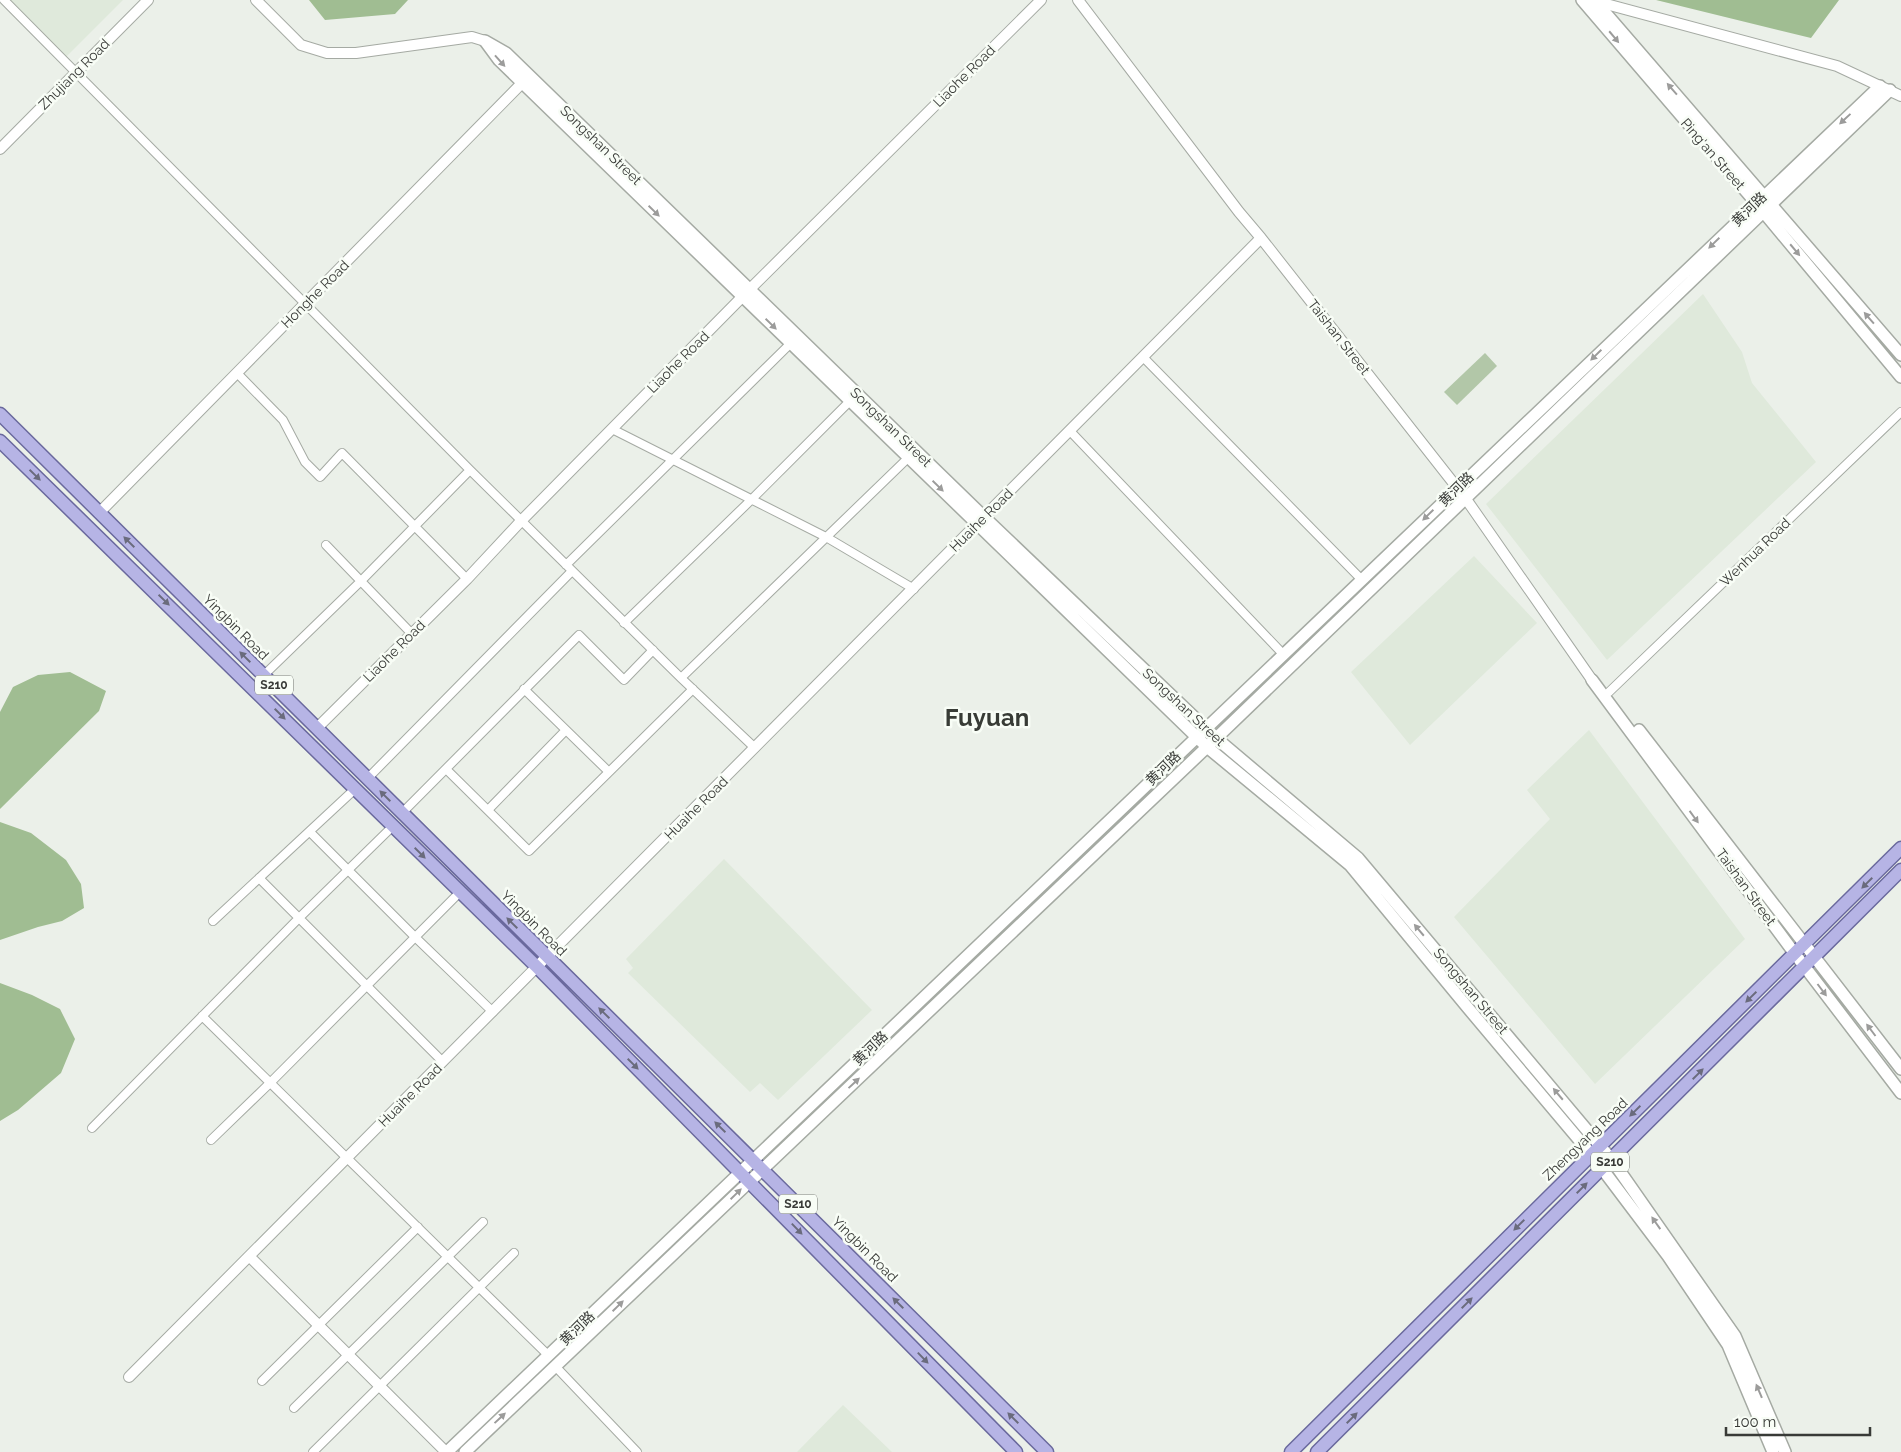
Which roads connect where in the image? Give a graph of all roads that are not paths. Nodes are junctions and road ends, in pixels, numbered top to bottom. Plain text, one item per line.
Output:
1 (4, 0) edge
2 (148, 0) edge
3 (256, 0) edge
4 (1042, 0) edge
5 (1078, 0) edge
6 (1582, 0) edge
7 (1593, 1) edge
8 (485, 41) joint
9 (76, 73) junction
10 (526, 79) junction
11 (1885, 88) junction
12 (1901, 96) edge
13 (0, 149) edge
14 (1760, 199) junction
15 (1768, 209) junction
16 (1262, 238) junction
17 (746, 293) junction
18 (305, 304) junction
19 (791, 344) junction
20 (1901, 355) edge
21 (1143, 357) junction
22 (237, 373) junction
23 (1901, 377) edge
24 (850, 401) junction
25 (1901, 412) edge
26 (0, 414) edge
27 (612, 429) junction
28 (1070, 431) junction
29 (0, 441) edge
30 (908, 458) junction
31 (674, 459) junction
32 (470, 470) junction
33 (1457, 488) junction
34 (752, 499) junction
35 (1466, 500) junction
36 (100, 513) junction
37 (981, 520) junction
38 (521, 521) junction
39 (415, 525) junction
40 (826, 537) junction
41 (326, 545) dead end
42 (569, 568) junction
43 (467, 578) junction
44 (1361, 579) junction
45 (361, 581) junction
46 (914, 589) junction
47 (624, 622) junction
48 (412, 634) junction
49 (653, 650) junction
50 (1283, 654) junction
51 (264, 676) junction
52 (680, 678) junction
53 (1592, 680) junction
54 (524, 689) junction
55 (692, 689) junction
56 (1609, 692) junction
57 (317, 728) junction
58 (1205, 728) junction
59 (566, 730) junction
60 (1196, 737) junction
61 (1216, 738) junction
62 (1207, 747) junction
63 (755, 748) junction
64 (446, 769) junction
65 (609, 772) junction
66 (368, 778) junction
67 (355, 789) junction
68 (488, 810) junction
69 (402, 813) junction
70 (393, 826) junction
71 (310, 832) junction
72 (1901, 848) edge
73 (348, 870) junction
74 (1901, 870) edge
75 (259, 878) junction
76 (460, 892) junction
77 (299, 918) junction
78 (213, 921) dead end
79 (415, 937) junction
80 (1805, 945) junction
81 (1795, 954) junction
82 (1815, 957) junction
83 (542, 962) junction
84 (1805, 967) junction
85 (366, 986) junction
86 (493, 1012) junction
87 (202, 1016) junction
88 (443, 1062) junction
89 (1901, 1069) edge
90 (270, 1083) junction
91 (1901, 1093) edge
92 (92, 1128) dead end
93 (210, 1140) dead end
94 (1596, 1149) junction
95 (348, 1158) junction
96 (758, 1164) junction
97 (1607, 1164) junction
98 (745, 1177) junction
99 (483, 1222) dead end
100 (418, 1227) junction
101 (514, 1253) dead end
102 (448, 1256) junction
103 (250, 1257) junction
104 (480, 1288) junction
105 (319, 1325) junction
106 (348, 1354) junction
107 (548, 1355) junction
108 (555, 1366) junction
109 (129, 1377) dead end
110 (262, 1381) dead end
111 (380, 1385) junction
112 (294, 1408) dead end
113 (313, 1452) edge
114 (447, 1452) edge
115 (465, 1452) edge
116 (638, 1452) edge
117 (1016, 1452) edge
118 (1047, 1452) edge
119 (1291, 1452) edge
120 (1317, 1452) edge
121 (1774, 1452) edge
122 (1785, 1452) edge

1 - 9 street
2 - 9 street, Zhujiang Road
3 - 8 street, Songshan Street
4 - 17 street, Liaohe Road
5 - 16 street, Taishan Street
6 -> 14 main road, Ping'an Street
7 - 11 street
14 -> 7 main road, Ping'an Street
8 - 10 main road, Songshan Street
9 - 13 street, Zhujiang Road
9 - 18 street
10 - 17 main road, Songshan Street
10 - 18 street, Honghe Road
11 - 12 street
11 -> 14 main road, 黄河路
11 - 15 main road, 黄河路
14 - 15 main road, Ping'an Street
14 -> 33 main road, 黄河路
20 -> 15 main road, Ping'an Street
15 -> 23 main road, Ping'an Street
15 - 35 main road, 黄河路
16 - 21 street, Huaihe Road
16 - 33 street, Taishan Street
17 -> 19 main road, Songshan Street
17 - 27 street, Liaohe Road
17 - 37 main road, Songshan Street
18 - 22 street, Honghe Road
18 - 32 street
19 - 24 main road, Songshan Street
19 - 31 street
21 - 28 street, Huaihe Road
21 - 44 street
22 - 36 street, Honghe Road
22 - 39 street
24 - 30 main road, Songshan Street
24 - 34 street
25 - 56 street, Wenhua Road
26 - 36 main road, Yingbin Road / S210
27 - 31 street
27 - 38 street, Liaohe Road
28 - 37 street, Huaihe Road
28 - 50 street
29 -> 67 main road, Yingbin Road / S210
30 -> 37 main road, Songshan Street
30 - 40 street
31 - 34 street
31 - 42 street
32 - 38 street
32 - 39 street
33 - 35 street, Taishan Street
33 -> 44 main road, 黄河路
34 - 40 street
34 - 47 street
35 - 53 street, Taishan Street
35 - 61 main road, 黄河路
51 -> 36 main road, Yingbin Road / S210
37 - 46 street, Huaihe Road
37 - 58 main road, Songshan Street
37 - 60 main road, Songshan Street
38 - 42 street
38 - 43 street, Liaohe Road
39 - 43 street
39 - 45 street
40 - 46 street
40 - 52 street
41 - 45 street
42 - 47 street
42 - 66 street
43 - 48 street, Liaohe Road
44 - 50 main road, 黄河路
45 - 48 street
45 - 51 street
46 - 63 street, Huaihe Road
47 - 49 street
48 - 57 street, Liaohe Road
49 - 52 street
49 - 54 street
50 - 58 main road, 黄河路
51 - 57 main road, Yingbin Road / S210
52 - 55 street
53 - 56 main road, Taishan Street
53 -> 81 main road, Taishan Street
54 - 59 street
54 - 64 street
55 - 63 street
55 - 65 street
56 - 80 main road, Taishan Street
57 - 66 main road, Yingbin Road / S210
58 - 60 main road, 黄河路
58 - 61 main road, Songshan Street
59 - 65 street
59 - 68 street
60 - 62 main road, Songshan Street
60 - 96 main road, 黄河路
61 - 62 main road, 黄河路
94 -> 61 main road, Songshan Street
62 - 94 main road, Songshan Street
96 -> 62 main road, 黄河路
63 - 83 street, Huaihe Road
64 - 68 street
64 - 69 street
65 - 68 street
69 -> 66 main road, Yingbin Road / S210
67 - 70 main road, Yingbin Road / S210
67 - 71 street
83 -> 69 main road, Yingbin Road / S210
70 - 73 street
70 -> 76 main road, Yingbin Road / S210
71 - 73 street
71 - 75 street
72 -> 80 main road, Zhengyang Road
73 - 77 street
73 - 79 street
74 - 82 main road, S210
75 - 77 street
75 - 78 street
76 - 79 street
76 - 83 main road, Yingbin Road / S210
77 - 85 street
77 - 87 street
79 - 85 street
79 - 86 street
80 - 81 main road, Zhengyang Road
80 - 82 main road, Taishan Street
81 - 84 main road, Taishan Street
81 -> 94 main road, Zhengyang Road
82 - 84 main road, S210
89 -> 82 main road, Taishan Street
83 - 86 street, Huaihe Road
96 -> 83 main road, Yingbin Road / S210
83 -> 98 main road, Yingbin Road / S210
84 -> 91 main road, Taishan Street
97 -> 84 main road, S210
85 - 88 street
85 - 90 street
86 - 88 street, Huaihe Road
87 - 90 street
87 - 92 street
88 - 95 street, Huaihe Road
90 - 93 street
90 - 95 street
94 - 97 main road, Songshan Street
94 -> 119 main road, Zhengyang Road
95 - 100 street
95 - 103 street, Huaihe Road
96 - 98 main road, 黄河路
118 -> 96 main road, Yingbin Road / S210
120 -> 97 main road, S210
97 - 121 main road, Songshan Street
122 -> 97 main road, Songshan Street
98 - 107 main road, 黄河路
108 -> 98 main road, 黄河路
98 -> 117 main road, Yingbin Road / S210
99 - 102 street
100 - 102 street
100 - 105 street
101 - 104 street
102 - 104 street
102 - 106 street
103 - 105 street
103 - 109 street, Huaihe Road
104 - 107 street
104 - 111 street
105 - 106 street
105 - 110 street
106 - 111 street
106 - 112 street
107 - 114 main road, 黄河路
115 -> 108 main road, 黄河路
108 - 116 street
111 - 113 street
111 - 114 street

